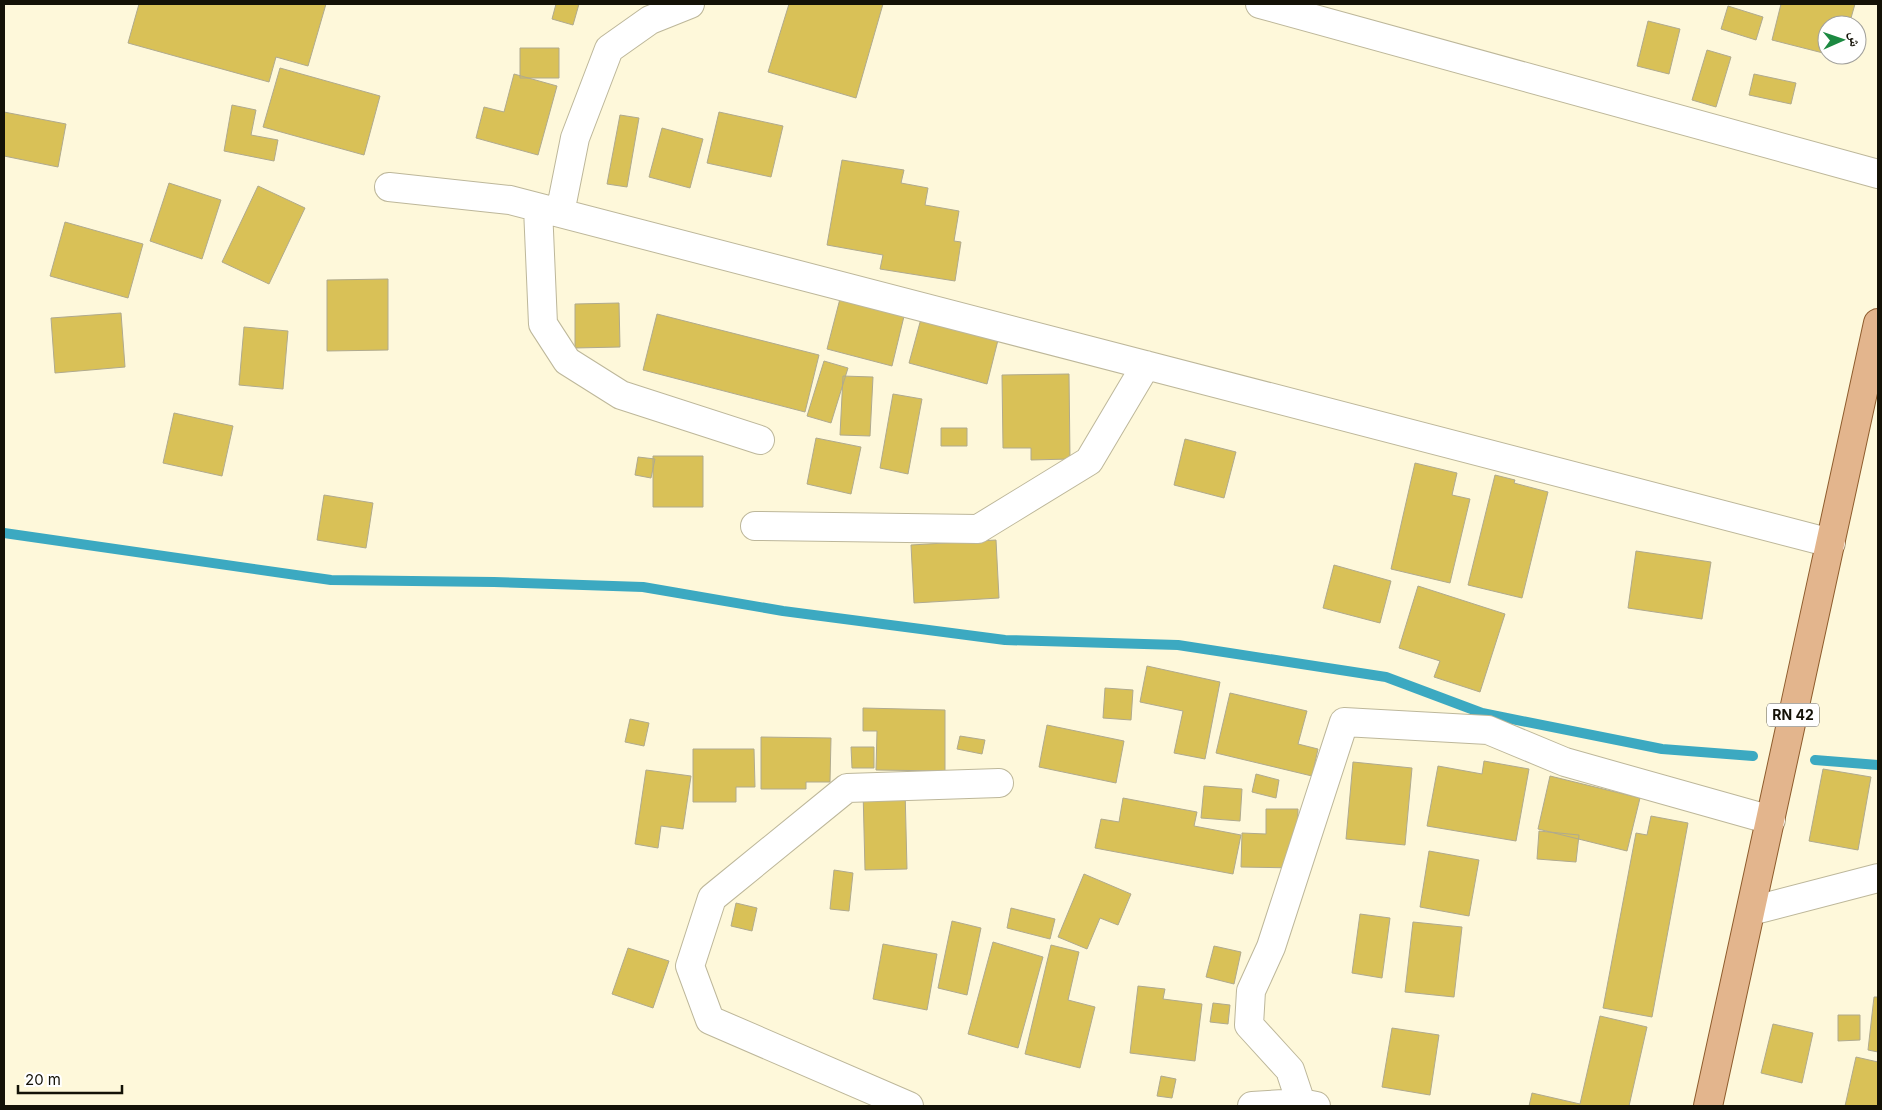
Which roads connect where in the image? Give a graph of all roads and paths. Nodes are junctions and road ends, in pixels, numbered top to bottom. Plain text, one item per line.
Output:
1 (690, 4) edge
2 (1260, 4) edge
3 (1878, 174) edge
4 (389, 187) dead end
5 (549, 211) junction
6 (1878, 323) edge
7 (1146, 365) junction
8 (760, 440) dead end
9 (755, 526) dead end
10 (1831, 543) junction
11 (999, 783) dead end
12 (1770, 820) junction
13 (1878, 878) edge
14 (1750, 911) junction
15 (1308, 1105) edge
16 (909, 1106) edge
17 (1252, 1106) edge
18 (1708, 1106) edge

1 - 5 street
2 - 3 street
4 - 5 street
5 - 7 street
5 - 8 street
6 - 10 main road, RN 42
7 - 9 street
7 - 10 street
10 - 12 main road, RN 42
11 - 16 street
12 - 14 main road, RN 42
12 - 15 street
13 - 14 street
14 - 18 main road, RN 42
15 - 17 street

